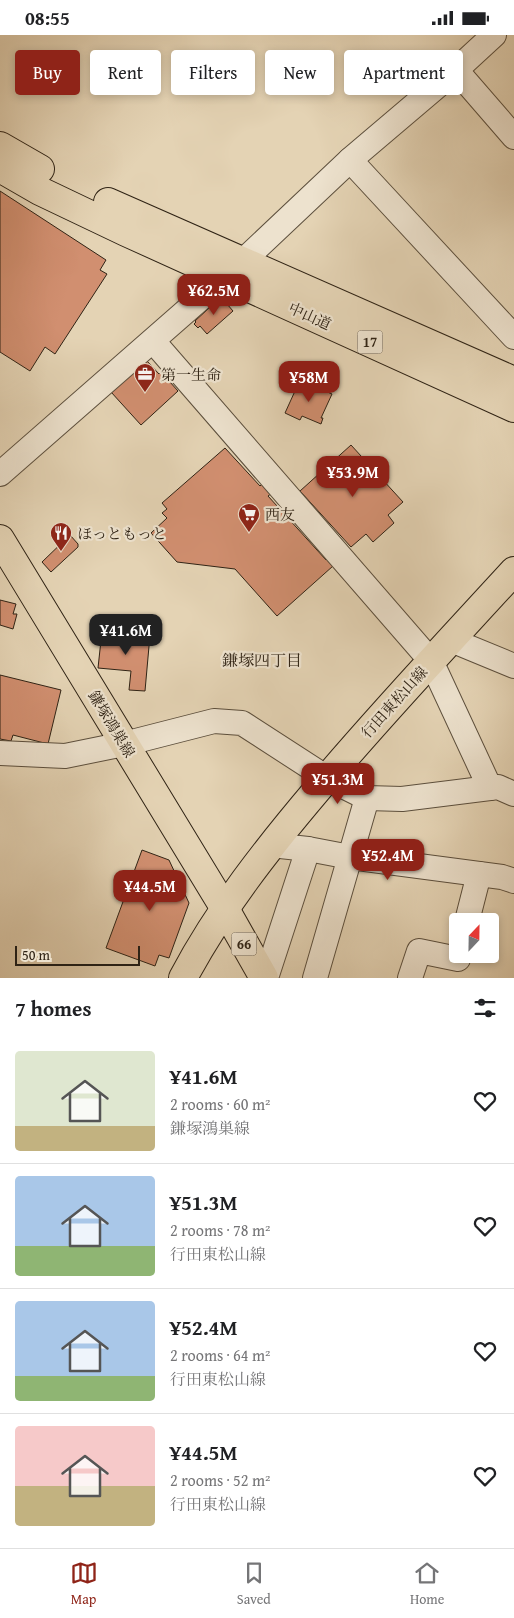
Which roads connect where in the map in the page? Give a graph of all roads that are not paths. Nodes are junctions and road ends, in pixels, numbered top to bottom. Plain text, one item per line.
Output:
1 (494, 35) edge
2 (463, 64) edge
3 (463, 78) edge
4 (427, 95) edge
5 (514, 137) edge
6 (0, 146) edge
7 (350, 160) junction
8 (0, 168) edge
9 (234, 270) junction
10 (514, 337) edge
11 (153, 341) junction
12 (514, 381) edge
13 (514, 408) edge
14 (0, 474) edge
15 (4, 553) edge
16 (514, 571) edge
17 (451, 640) junction
18 (431, 661) junction
19 (514, 666) edge
20 (124, 744) junction
21 (0, 753) edge
22 (327, 778) junction
23 (490, 788) junction
24 (514, 794) edge
25 (367, 798) junction
26 (271, 845) junction
27 (308, 849) junction
28 (350, 857) junction
29 (479, 874) junction
30 (514, 881) edge
31 (225, 909) junction
32 (469, 913) edge
33 (449, 957) edge
34 (183, 978) edge
35 (265, 978) edge
36 (315, 978) edge
37 (410, 978) edge

1 - 2 street
3 - 5 street
4 - 7 street
6 - 9 main road, 中山道 / 17
7 - 9 street
7 - 10 street
8 - 9 main road, 中山道 / 17
9 - 11 street
9 - 12 main road, 中山道 / 17
9 - 13 main road, 中山道 / 17
11 - 14 street
11 - 18 street
15 - 20 main road, 鎌塚鴻巣線
16 - 17 main road, 行田東松山線 / 66
17 - 18 main road, 行田東松山線 / 66
17 - 19 street
18 - 22 main road, 行田東松山線 / 66
18 - 23 street
20 - 21 street
20 - 22 street
20 - 31 main road, 鎌塚鴻巣線
22 - 25 street
22 - 26 main road, 行田東松山線 / 66
23 - 24 street
23 - 25 street
25 - 28 street
26 - 27 street
26 - 31 main road, 行田東松山線 / 66
27 - 28 street
27 - 35 street
28 - 29 street
28 - 36 street
29 - 30 street
29 - 32 street
31 - 34 main road, 行田東松山線 / 66
31 - 35 main road, 66
33 - 37 street

